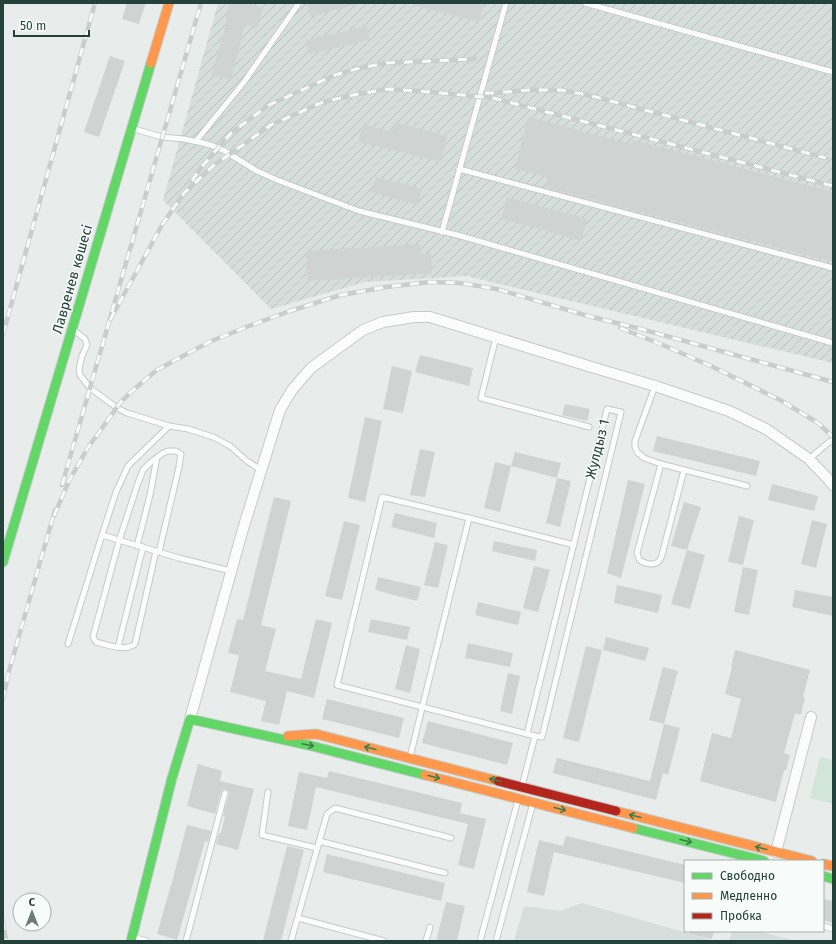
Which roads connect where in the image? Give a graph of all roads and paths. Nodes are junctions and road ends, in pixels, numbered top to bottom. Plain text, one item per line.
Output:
1 (169, 3) edge
2 (299, 3) edge
3 (506, 3) edge
4 (585, 3) edge
5 (833, 72) edge
6 (131, 128) junction
7 (196, 141) junction
8 (459, 169) junction
9 (442, 232) junction
10 (833, 268) edge
11 (72, 328) junction
12 (496, 337) junction
13 (833, 343) edge
14 (655, 386) junction
15 (169, 426) junction
16 (589, 427) dead end
17 (833, 440) edge
18 (157, 457) junction
19 (809, 459) junction
20 (661, 464) junction
21 (261, 470) junction
22 (684, 470) junction
23 (833, 485) edge
24 (747, 486) dead end
25 (469, 518) junction
26 (102, 535) junction
27 (119, 540) junction
28 (137, 546) junction
29 (574, 546) junction
30 (143, 547) junction
31 (158, 552) junction
32 (3, 562) edge
33 (231, 571) junction
34 (68, 644) dead end
35 (118, 647) junction
36 (422, 707) junction
37 (811, 717) dead end
38 (190, 719) junction
39 (527, 734) junction
40 (535, 736) junction
41 (270, 737) junction
42 (410, 758) junction
43 (406, 770) junction
44 (522, 787) junction
45 (537, 791) junction
46 (268, 792) dead end
47 (225, 793) dead end
48 (519, 798) junction
49 (534, 802) junction
50 (451, 838) dead end
51 (319, 841) junction
52 (318, 848) junction
53 (776, 852) junction
54 (760, 860) edge
55 (808, 860) edge
56 (445, 873) dead end
57 (298, 918) junction
58 (430, 927) dead end
59 (131, 939) edge
60 (147, 941) edge
61 (186, 941) edge
62 (291, 941) edge
63 (384, 941) edge
64 (426, 941) edge
65 (480, 941) edge
66 (496, 941) edge

1 - 6 street, Лавренев көшесі
2 - 7 lane
3 - 8 lane
4 - 5 lane
6 - 7 lane
6 - 11 street, Лавренев көшесі
7 - 9 lane
8 - 9 lane
8 - 10 lane
9 - 13 lane
11 - 15 lane
11 - 32 street, Лавренев көшесі
12 - 14 street
12 - 16 lane
12 - 21 street
14 - 19 street
14 - 20 lane
15 - 21 lane
15 - 26 lane
17 - 19 lane
18 - 27 lane
18 - 28 lane
18 - 31 lane
19 - 23 street
20 - 22 lane
20 - 22 lane
21 - 33 street
22 - 24 lane
25 - 29 lane
25 - 36 lane
25 - 36 lane
26 - 27 lane
26 - 34 lane
27 - 28 lane
27 - 35 lane
28 - 30 lane
29 - 39 lane, Жулдыз 1
29 - 40 lane, Жулдыз 1
30 - 31 lane
30 - 35 lane
31 - 33 lane
31 - 35 lane
33 - 38 street
36 - 39 lane
36 - 42 lane
37 - 53 street
38 - 41 street
38 - 59 street
39 - 40 lane
40 - 44 lane, Жулдыз 1
42 -> 41 street
41 -> 43 street
42 - 43 lane
44 -> 42 street
43 -> 48 street
44 - 45 street
44 - 48 lane, Жулдыз 1
45 - 49 lane
53 -> 45 street
46 - 52 lane
47 - 61 lane
48 - 49 street
48 - 65 lane, Жулдыз 1
49 -> 54 street
49 - 66 lane
50 - 51 lane
51 - 52 lane
51 - 56 lane
52 - 57 lane
53 - 55 street
57 - 62 lane
57 - 63 lane
58 - 64 lane
59 - 60 lane

